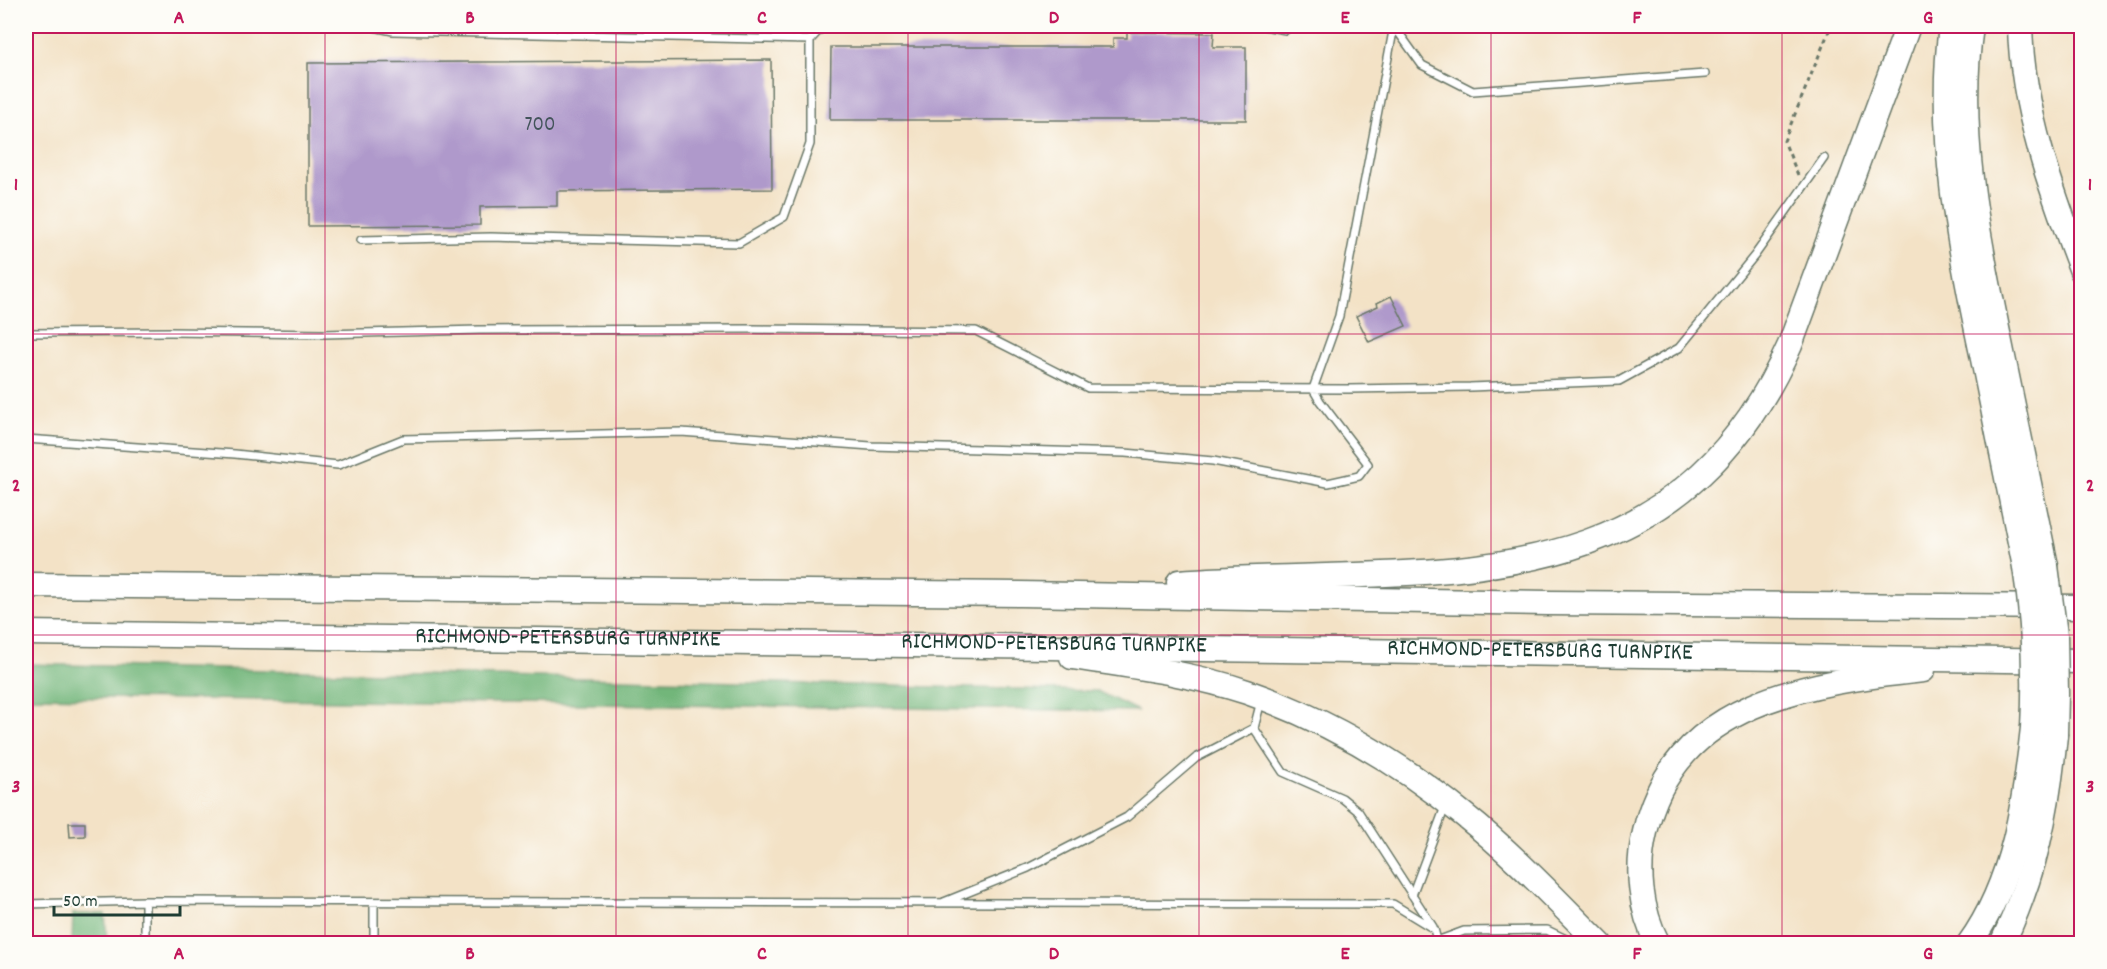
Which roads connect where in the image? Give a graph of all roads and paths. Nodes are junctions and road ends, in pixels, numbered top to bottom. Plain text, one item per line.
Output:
1 (369, 26) edge
2 (654, 26) edge
3 (797, 26) edge
4 (823, 26) edge
5 (1264, 26) edge
6 (1394, 26) edge
7 (1831, 26) edge
8 (1908, 26) edge
9 (1951, 26) edge
10 (1971, 26) edge
11 (2020, 26) edge
12 (1286, 30) dead end
13 (654, 37) junction
14 (797, 40) junction
15 (810, 40) junction
16 (1706, 74) dead end
17 (1824, 158) dead end
18 (1803, 188) junction
19 (361, 240) dead end
20 (2082, 271) edge
21 (26, 333) edge
22 (1313, 389) junction
23 (26, 439) edge
24 (2036, 566) junction
25 (26, 585) edge
26 (1020, 594) junction
27 (2082, 607) edge
28 (26, 633) edge
29 (930, 643) junction
30 (2082, 662) edge
31 (1262, 699) junction
32 (1254, 728) junction
33 (2044, 731) junction
34 (1447, 802) junction
35 (1412, 895) junction
36 (145, 901) junction
37 (374, 902) junction
38 (941, 903) junction
39 (26, 904) edge
40 (1434, 929) junction
41 (1438, 942) edge
42 (145, 944) edge
43 (374, 944) edge
44 (1576, 944) edge
45 (1600, 944) edge
46 (1658, 944) edge
47 (1969, 944) edge
48 (2002, 944) edge

1 - 13 lane
2 - 13 lane
3 - 14 lane
4 - 15 lane
5 - 12 lane
6 - 16 lane
6 - 22 lane
7 - 18 path
8 - 26 highway
9 - 24 highway
10 - 24 highway
11 - 20 highway
13 - 14 lane
14 - 15 lane
15 - 19 lane
17 - 18 lane
18 - 22 lane
21 - 22 lane
22 - 23 lane
24 - 33 highway, bridge
25 - 26 highway, RICHMOND-PETERSBURG TURNPIKE
26 - 27 highway, RICHMOND-PETERSBURG TURNPIKE
28 - 29 highway, RICHMOND-PETERSBURG TURNPIKE
29 - 30 highway, RICHMOND-PETERSBURG TURNPIKE
29 - 31 highway
30 - 46 highway
31 - 32 lane
31 - 34 highway
32 - 35 lane
32 - 38 lane
33 - 47 highway
33 - 48 highway
34 - 35 lane
34 - 45 highway
35 - 40 lane
36 - 37 lane
36 - 39 lane
36 - 42 lane
37 - 38 lane
37 - 43 lane
38 - 40 lane
40 - 41 lane
41 - 44 lane

